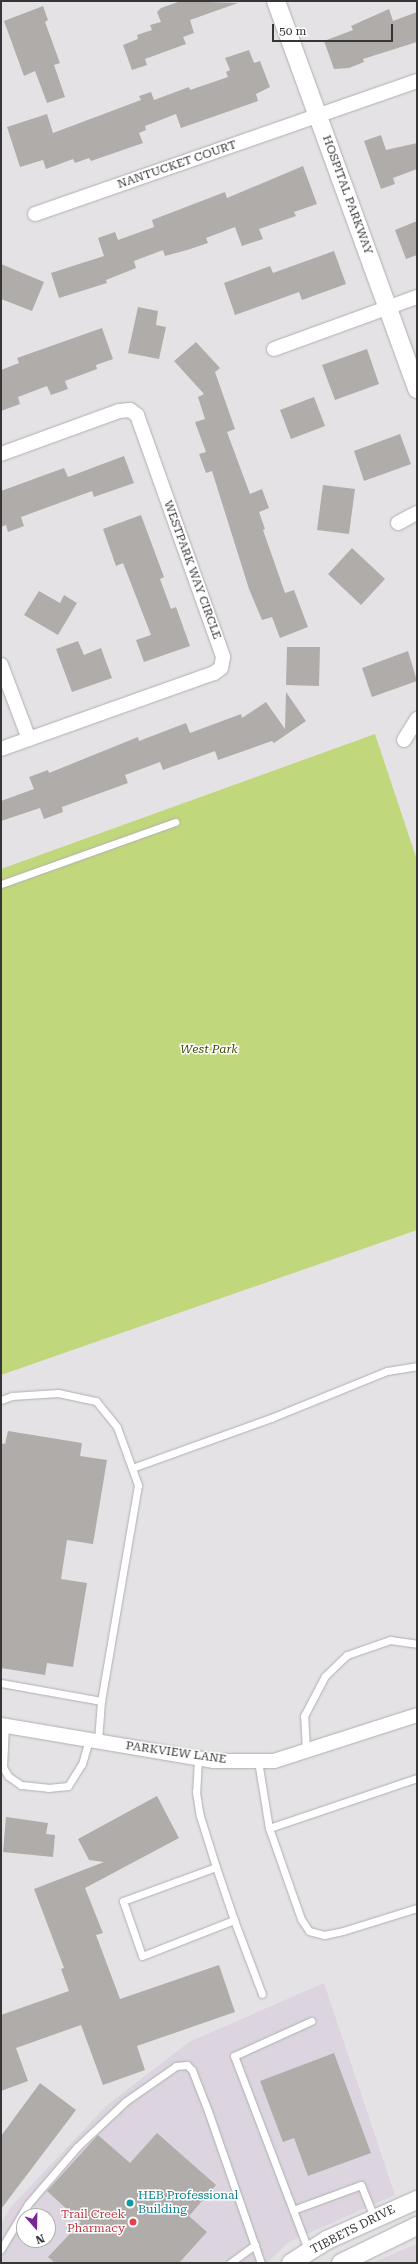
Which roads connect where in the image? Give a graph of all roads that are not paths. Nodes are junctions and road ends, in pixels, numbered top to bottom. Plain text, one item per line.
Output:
1 (276, 1) edge
2 (417, 81) edge
3 (318, 116) junction
4 (35, 214) dead end
5 (417, 297) edge
6 (388, 308) junction
7 (274, 349) dead end
8 (417, 388) edge
9 (1, 454) edge
10 (417, 513) edge
11 (398, 523) dead end
12 (1, 665) edge
13 (417, 720) edge
14 (29, 740) junction
15 (404, 740) dead end
16 (1, 749) edge
17 (175, 822) dead end
18 (1, 884) edge
19 (417, 1366) edge
20 (1, 1400) edge
21 (132, 1468) junction
22 (417, 1644) edge
23 (1, 1683) edge
24 (101, 1701) junction
25 (417, 1715) edge
26 (3, 1725) edge
27 (94, 1740) junction
28 (306, 1751) junction
29 (198, 1758) junction
30 (258, 1761) junction
31 (417, 1778) edge
32 (269, 1828) junction
33 (216, 1867) junction
34 (417, 1908) edge
35 (234, 1920) junction
36 (262, 1994) dead end
37 (311, 2021) dead end
38 (417, 2200) edge
39 (293, 2210) junction
40 (374, 2218) junction
41 (417, 2226) edge
42 (255, 2244) junction
43 (1, 2249) edge
44 (309, 2252) junction
45 (230, 2263) edge
46 (261, 2263) edge
47 (291, 2263) edge
48 (341, 2263) edge

1 - 3 street, HOSPITAL PARKWAY
2 - 3 street, NANTUCKET COURT
3 - 4 street, NANTUCKET COURT
3 - 6 street, HOSPITAL PARKWAY
5 - 6 street
6 - 7 street
6 - 8 street, HOSPITAL PARKWAY
9 - 14 street, WESTPARK WAY CIRCLE
10 - 11 street
12 - 14 street
13 - 15 street
14 - 16 street, WESTPARK WAY CIRCLE
17 - 18 lane
19 - 21 lane
20 - 21 lane
21 - 24 lane
22 - 28 lane
23 - 24 lane
24 - 27 lane
25 - 28 street, PARKVIEW LANE
26 - 27 street, PARKVIEW LANE
26 - 27 lane
27 - 29 street, PARKVIEW LANE
28 - 30 street, PARKVIEW LANE
29 - 30 street, PARKVIEW LANE
29 - 33 lane
30 - 32 lane
31 - 32 lane
32 - 34 lane
33 - 35 lane
33 - 35 lane
35 - 36 lane
37 - 39 lane
38 - 40 street, TIBBETS DRIVE
39 - 40 lane
39 - 44 lane
40 - 44 street, TIBBETS DRIVE
41 - 48 street, TIBBETS DRIVE
42 - 43 lane
42 - 45 lane
42 - 46 lane
44 - 47 street, TIBBETS DRIVE

